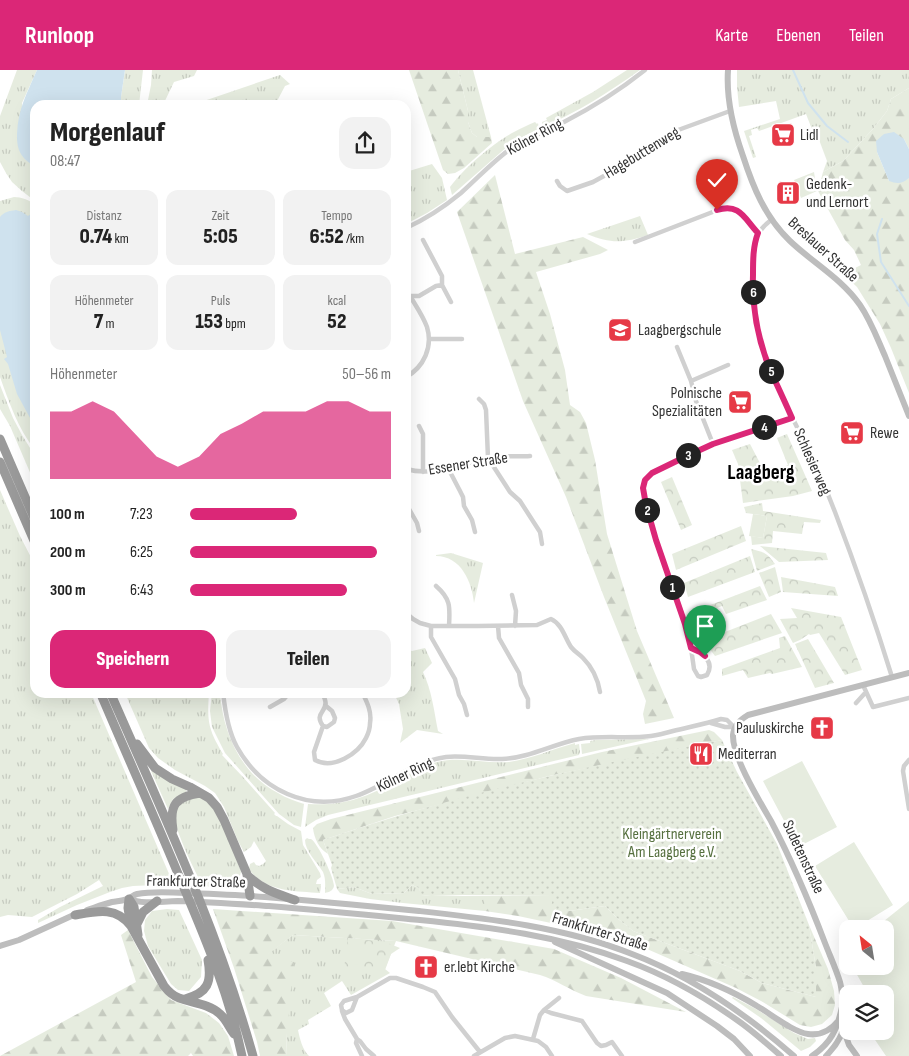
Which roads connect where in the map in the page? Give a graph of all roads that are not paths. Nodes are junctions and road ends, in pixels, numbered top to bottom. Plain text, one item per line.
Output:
1 (645, 70) edge
2 (728, 70) edge
3 (730, 110) junction
4 (557, 181) dead end
5 (771, 220) junction
6 (411, 225) edge
7 (758, 233) junction
8 (423, 240) dead end
9 (635, 242) dead end
10 (442, 285) junction
11 (411, 296) edge
12 (411, 301) edge
13 (451, 302) dead end
14 (429, 339) junction
15 (462, 339) dead end
16 (676, 347) dead end
17 (728, 365) dead end
18 (411, 374) edge
19 (691, 382) junction
20 (479, 398) dead end
21 (909, 416) edge
22 (792, 418) junction
23 (419, 426) dead end
24 (0, 439) edge
25 (713, 444) junction
26 (530, 456) dead end
27 (488, 458) junction
28 (0, 462) edge
29 (448, 468) junction
30 (411, 470) edge
31 (423, 472) junction
32 (30, 508) edge
33 (411, 513) edge
34 (30, 531) edge
35 (419, 531) dead end
36 (475, 532) dead end
37 (542, 544) dead end
38 (436, 586) dead end
39 (512, 595) dead end
40 (411, 617) edge
41 (432, 626) junction
42 (448, 626) junction
43 (498, 626) junction
44 (515, 626) junction
45 (691, 648) junction
46 (909, 673) edge
47 (892, 678) junction
48 (865, 688) junction
49 (600, 692) dead end
50 (103, 698) edge
51 (112, 698) edge
52 (224, 698) edge
53 (285, 698) edge
54 (325, 698) edge
55 (365, 698) edge
56 (909, 698) edge
57 (856, 703) dead end
58 (270, 706) dead end
59 (326, 706) junction
60 (528, 707) dead end
61 (467, 715) dead end
62 (323, 726) junction
63 (734, 727) junction
64 (125, 728) junction
65 (909, 760) edge
66 (200, 794) junction
67 (909, 809) edge
68 (176, 845) junction
69 (247, 874) junction
70 (129, 899) junction
71 (250, 900) junction
72 (295, 900) junction
73 (157, 901) junction
74 (75, 915) junction
75 (134, 925) junction
76 (203, 935) junction
77 (538, 936) junction
78 (0, 946) edge
79 (672, 971) junction
80 (840, 985) edge
81 (357, 997) junction
82 (559, 998) dead end
83 (186, 999) junction
84 (342, 1010) junction
85 (544, 1010) junction
86 (839, 1020) joint
87 (357, 1039) junction
88 (533, 1039) junction
89 (848, 1040) edge
90 (239, 1042) junction
91 (828, 1042) junction
92 (838, 1042) junction
93 (849, 1045) junction
94 (480, 1052) junction
95 (814, 1055) edge
96 (242, 1056) edge
97 (253, 1056) edge
98 (362, 1056) edge
99 (374, 1056) edge
100 (474, 1056) edge
101 (552, 1056) edge
102 (622, 1056) edge
103 (749, 1056) edge
104 (781, 1056) edge
105 (794, 1056) edge
106 (826, 1056) edge
107 (857, 1056) edge

1 - 6 street, Kölner Ring
2 - 3 street, Breslauer Straße
3 - 4 street, Hagebuttenweg
3 - 5 street, Breslauer Straße
5 - 7 street
5 - 21 street, Breslauer Straße
7 - 9 street
7 - 22 street, Schlesierweg
8 - 10 street
10 - 11 street
10 - 13 street
12 - 14 street
14 - 15 street
14 - 18 street
16 - 19 street
17 - 19 street
19 - 25 street
20 - 27 street
22 - 25 street
22 - 47 street, Schlesierweg
23 - 31 street
24 - 32 highway
25 - 45 street
26 - 27 street, Essener Straße
27 - 29 street, Essener Straße
27 - 37 street
28 - 34 highway
29 - 31 street, Essener Straße
29 - 36 street
30 - 31 street, Essener Straße
33 - 35 street
38 - 42 street
39 - 44 street
40 - 41 street
41 - 42 street
41 - 61 street
42 - 43 street
43 - 44 street
43 - 60 street
44 - 49 street
45 - 45 street
46 - 47 street
47 - 48 street
48 - 56 street
48 - 57 street
48 - 63 street
50 - 76 highway
51 - 64 highway
52 - 63 street, Kölner Ring
53 - 58 street
54 - 59 street
55 - 62 street
59 - 62 street
59 - 62 street
63 - 80 street, Sudetenstraße
64 - 66 highway
64 - 68 highway
65 - 67 street
66 - 68 highway
66 - 69 highway
68 - 97 highway
69 - 71 highway
69 - 72 highway
70 - 71 street, Frankfurter Straße
70 - 73 street, Frankfurter Straße
70 - 74 street
70 - 75 highway
71 - 72 street, Frankfurter Straße
71 - 73 street, Frankfurter Straße
71 - 77 street, Frankfurter Straße
72 - 79 street, Frankfurter Straße
73 - 75 highway
74 - 75 highway
74 - 78 street
75 - 83 highway
76 - 83 highway
76 - 90 highway
77 - 103 street
77 - 104 street, Frankfurter Straße
79 - 86 street
79 - 105 street, Frankfurter Straße
81 - 84 street
81 - 84 street
81 - 94 street
82 - 85 street
83 - 90 highway
84 - 87 street
85 - 88 street
85 - 102 street
86 - 91 street
87 - 98 street
87 - 99 street
88 - 94 street
88 - 101 street
89 - 93 street
90 - 96 highway
91 - 92 street
91 - 95 street
92 - 93 street
92 - 106 street
93 - 107 street
94 - 100 street

